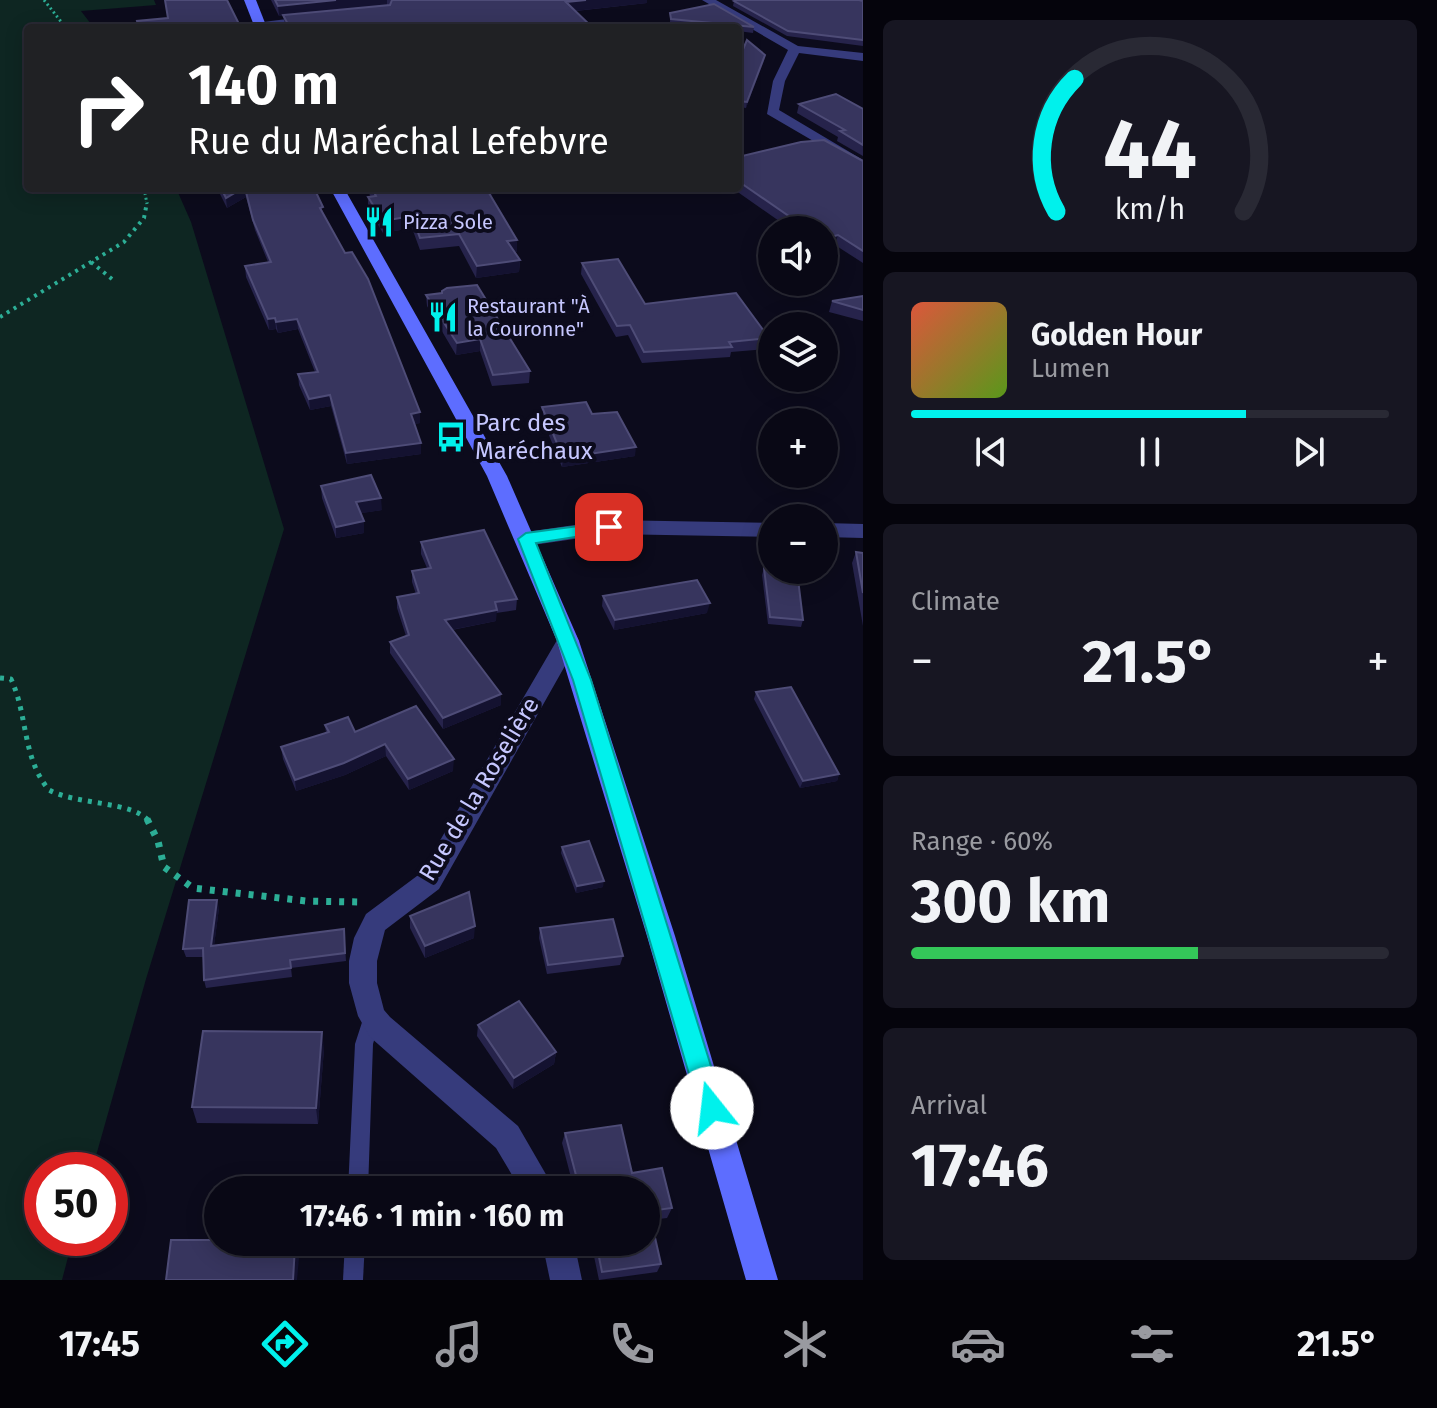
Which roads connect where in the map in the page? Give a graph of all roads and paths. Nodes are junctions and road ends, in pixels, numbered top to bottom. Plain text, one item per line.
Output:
1 (44, 0) edge
2 (250, 0) edge
3 (708, 0) edge
4 (316, 17) edge
5 (63, 24) edge
6 (259, 24) edge
7 (272, 24) edge
8 (795, 49) junction
9 (863, 57) edge
10 (863, 166) edge
11 (145, 192) edge
12 (339, 192) edge
13 (91, 262) junction
14 (112, 279) dead end
15 (0, 317) edge
16 (758, 530) edge
17 (838, 530) edge
18 (863, 531) edge
19 (526, 539) junction
20 (568, 641) junction
21 (0, 678) edge
22 (400, 902) junction
23 (372, 1016) junction
24 (359, 1176) edge
25 (531, 1176) edge
26 (354, 1256) edge
27 (561, 1256) edge
28 (353, 1280) edge
29 (566, 1280) edge
30 (762, 1280) edge

1 - 5 path
2 - 6 main road
3 - 8 street
4 - 7 lane
8 - 9 street
8 - 10 street
11 - 13 path
12 - 19 main road
13 - 14 path
13 - 15 path
16 - 19 street
17 - 18 street
19 - 20 main road
20 - 22 street, Rue de la Roselière
20 - 30 main road
21 - 22 path
22 - 23 street, Rue de la Roselière
23 - 24 lane, Rue de la Roselière
23 - 25 street
26 - 28 lane
27 - 29 street

